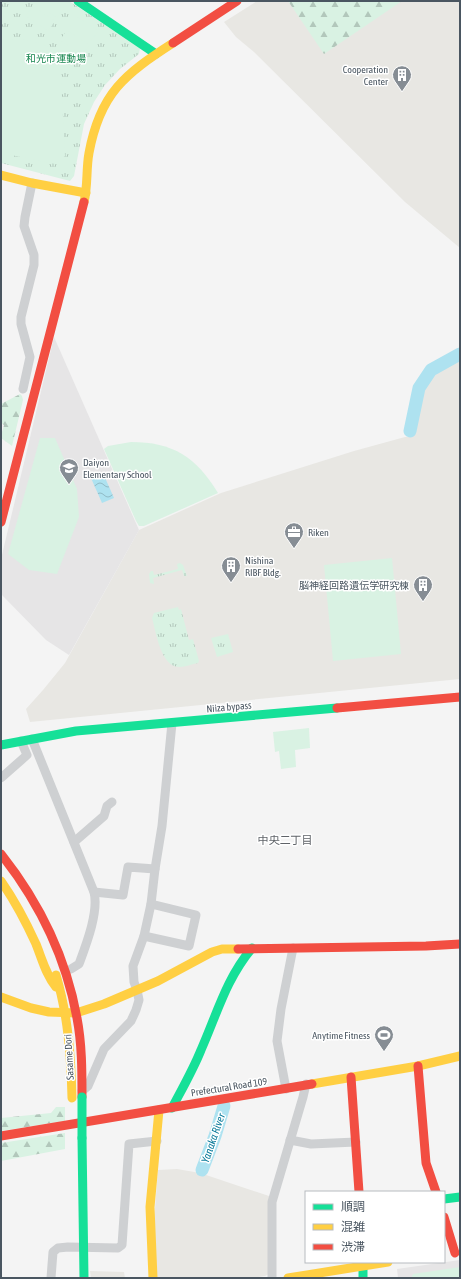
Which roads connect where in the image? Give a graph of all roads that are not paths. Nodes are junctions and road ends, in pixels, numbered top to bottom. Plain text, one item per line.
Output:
1 (78, 1) edge
2 (237, 1) edge
3 (156, 54) junction
4 (1, 175) edge
5 (32, 183) junction
6 (86, 193) junction
7 (23, 389) dead end
8 (1, 522) edge
9 (460, 690) edge
10 (460, 697) edge
11 (172, 723) junction
12 (51, 726) dead end
13 (32, 739) junction
14 (21, 741) junction
15 (1, 745) edge
16 (1, 778) edge
17 (112, 802) dead end
18 (74, 842) junction
19 (3, 851) edge
20 (1, 867) edge
21 (155, 869) junction
22 (1, 881) edge
23 (94, 892) junction
24 (151, 904) junction
25 (44, 930) junction
26 (144, 936) junction
27 (460, 944) edge
28 (252, 948) junction
29 (293, 948) junction
30 (71, 969) junction
31 (68, 982) junction
32 (137, 990) junction
33 (61, 994) junction
34 (1, 997) edge
35 (66, 1013) junction
36 (76, 1013) junction
37 (460, 1056) edge
38 (418, 1066) junction
39 (351, 1077) junction
40 (306, 1084) junction
41 (286, 1089) junction
42 (76, 1101) junction
43 (172, 1108) junction
44 (159, 1110) junction
45 (73, 1132) dead end
46 (1, 1136) edge
47 (290, 1140) junction
48 (157, 1141) junction
49 (356, 1142) junction
50 (73, 1166) dead end
51 (360, 1191) edge
52 (436, 1191) edge
53 (460, 1197) edge
54 (445, 1199) edge
55 (445, 1220) edge
56 (80, 1247) junction
57 (458, 1252) edge
58 (445, 1254) edge
59 (376, 1263) edge
60 (363, 1264) edge
61 (51, 1278) edge
62 (75, 1278) edge
63 (84, 1278) edge
64 (153, 1278) edge
65 (272, 1278) edge
66 (288, 1278) edge
67 (363, 1278) edge

1 - 3 main road
2 - 3 main road
3 - 6 main road
4 - 5 main road
5 - 6 main road
5 - 7 street
6 - 8 main road
9 - 12 main road, Niiza bypass
10 - 11 main road, Niiza bypass
11 - 13 main road, Niiza bypass
11 - 21 street
13 - 14 main road, Niiza bypass
13 - 18 street
14 - 15 main road, Niiza bypass
14 - 16 street
17 - 18 street
18 - 23 street
19 - 25 main road, Sasame Dori
19 - 30 main road
20 - 25 main road, Sasame Dori
21 - 23 street
21 - 24 street
22 - 33 main road
23 - 30 street
24 - 26 street
24 - 26 street
25 - 31 main road, Sasame Dori
25 - 33 main road, Sasame Dori
26 - 32 street
27 - 29 main road
28 - 29 main road
28 - 32 main road
28 - 43 main road
29 - 41 street
30 - 31 main road
31 - 36 main road, Sasame Dori
32 - 36 main road
32 - 42 street
33 - 35 main road, Sasame Dori
34 - 35 main road
35 - 36 main road
35 - 42 main road, Sasame Dori
36 - 42 main road, Sasame Dori
37 - 38 main road, Prefectural Road 109
38 - 39 main road, Prefectural Road 109
38 - 52 main road
39 - 40 main road, Prefectural Road 109
39 - 49 main road
40 - 41 main road, Prefectural Road 109
40 - 47 street
41 - 43 main road, Prefectural Road 109
42 - 45 main road, Sasame Dori
42 - 56 main road, Sasame Dori, bridge
43 - 44 main road, Prefectural Road 109
44 - 46 main road, Prefectural Road 109
44 - 48 main road
47 - 49 street
47 - 65 street
48 - 56 street
48 - 64 main road
49 - 51 main road
50 - 56 main road, Sasame Dori
53 - 54 main road
55 - 57 main road
56 - 61 street
56 - 62 main road, Sasame Dori
56 - 63 main road, Sasame Dori
57 - 58 main road
59 - 60 main road
60 - 66 main road
60 - 67 main road

